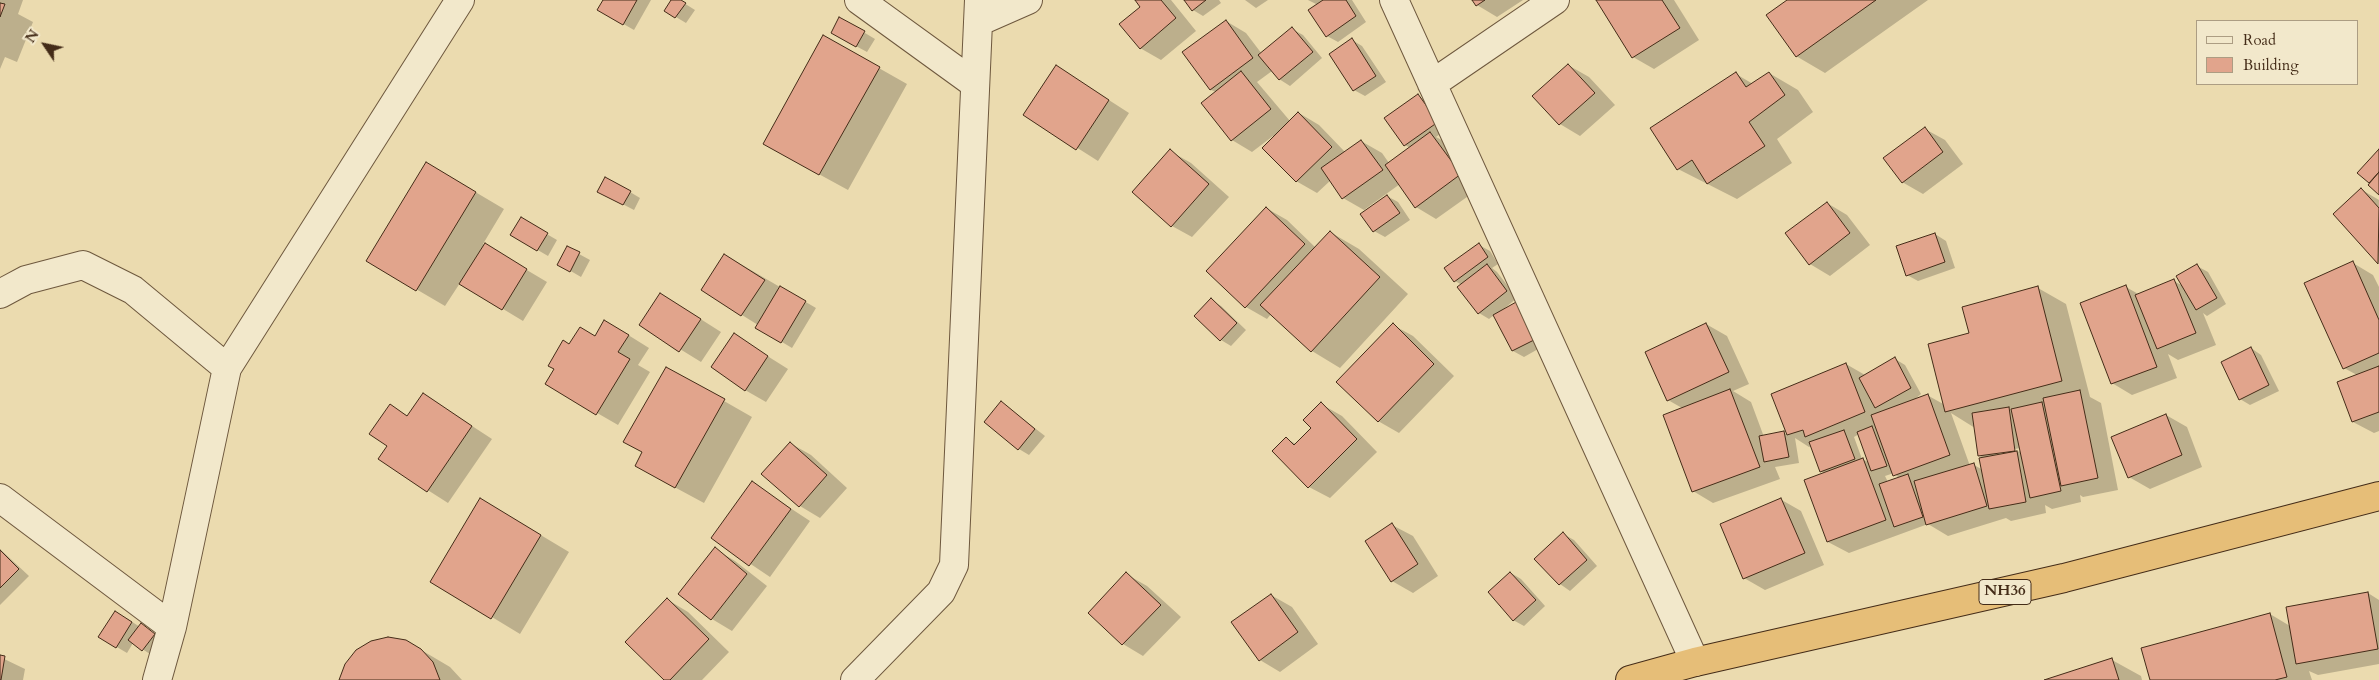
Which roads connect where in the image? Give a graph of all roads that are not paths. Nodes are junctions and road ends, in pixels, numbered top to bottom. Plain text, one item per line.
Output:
1 (460, 0) edge
2 (859, 0) edge
3 (1028, 0) edge
4 (1394, 0) edge
5 (1555, 0) edge
6 (978, 11) edge
7 (975, 84) junction
8 (1432, 84) junction
9 (0, 294) edge
10 (227, 368) junction
11 (2379, 496) edge
12 (0, 498) edge
13 (172, 626) junction
14 (1695, 662) junction
15 (157, 680) edge
16 (855, 680) edge
17 (1630, 680) edge

1 - 10 street
2 - 7 street
3 - 6 street
4 - 8 street
5 - 8 street
6 - 7 street
7 - 16 street
8 - 14 street
9 - 10 street
10 - 13 street
11 - 14 highway, NH36
12 - 13 street
13 - 15 street
14 - 17 highway, NH36

